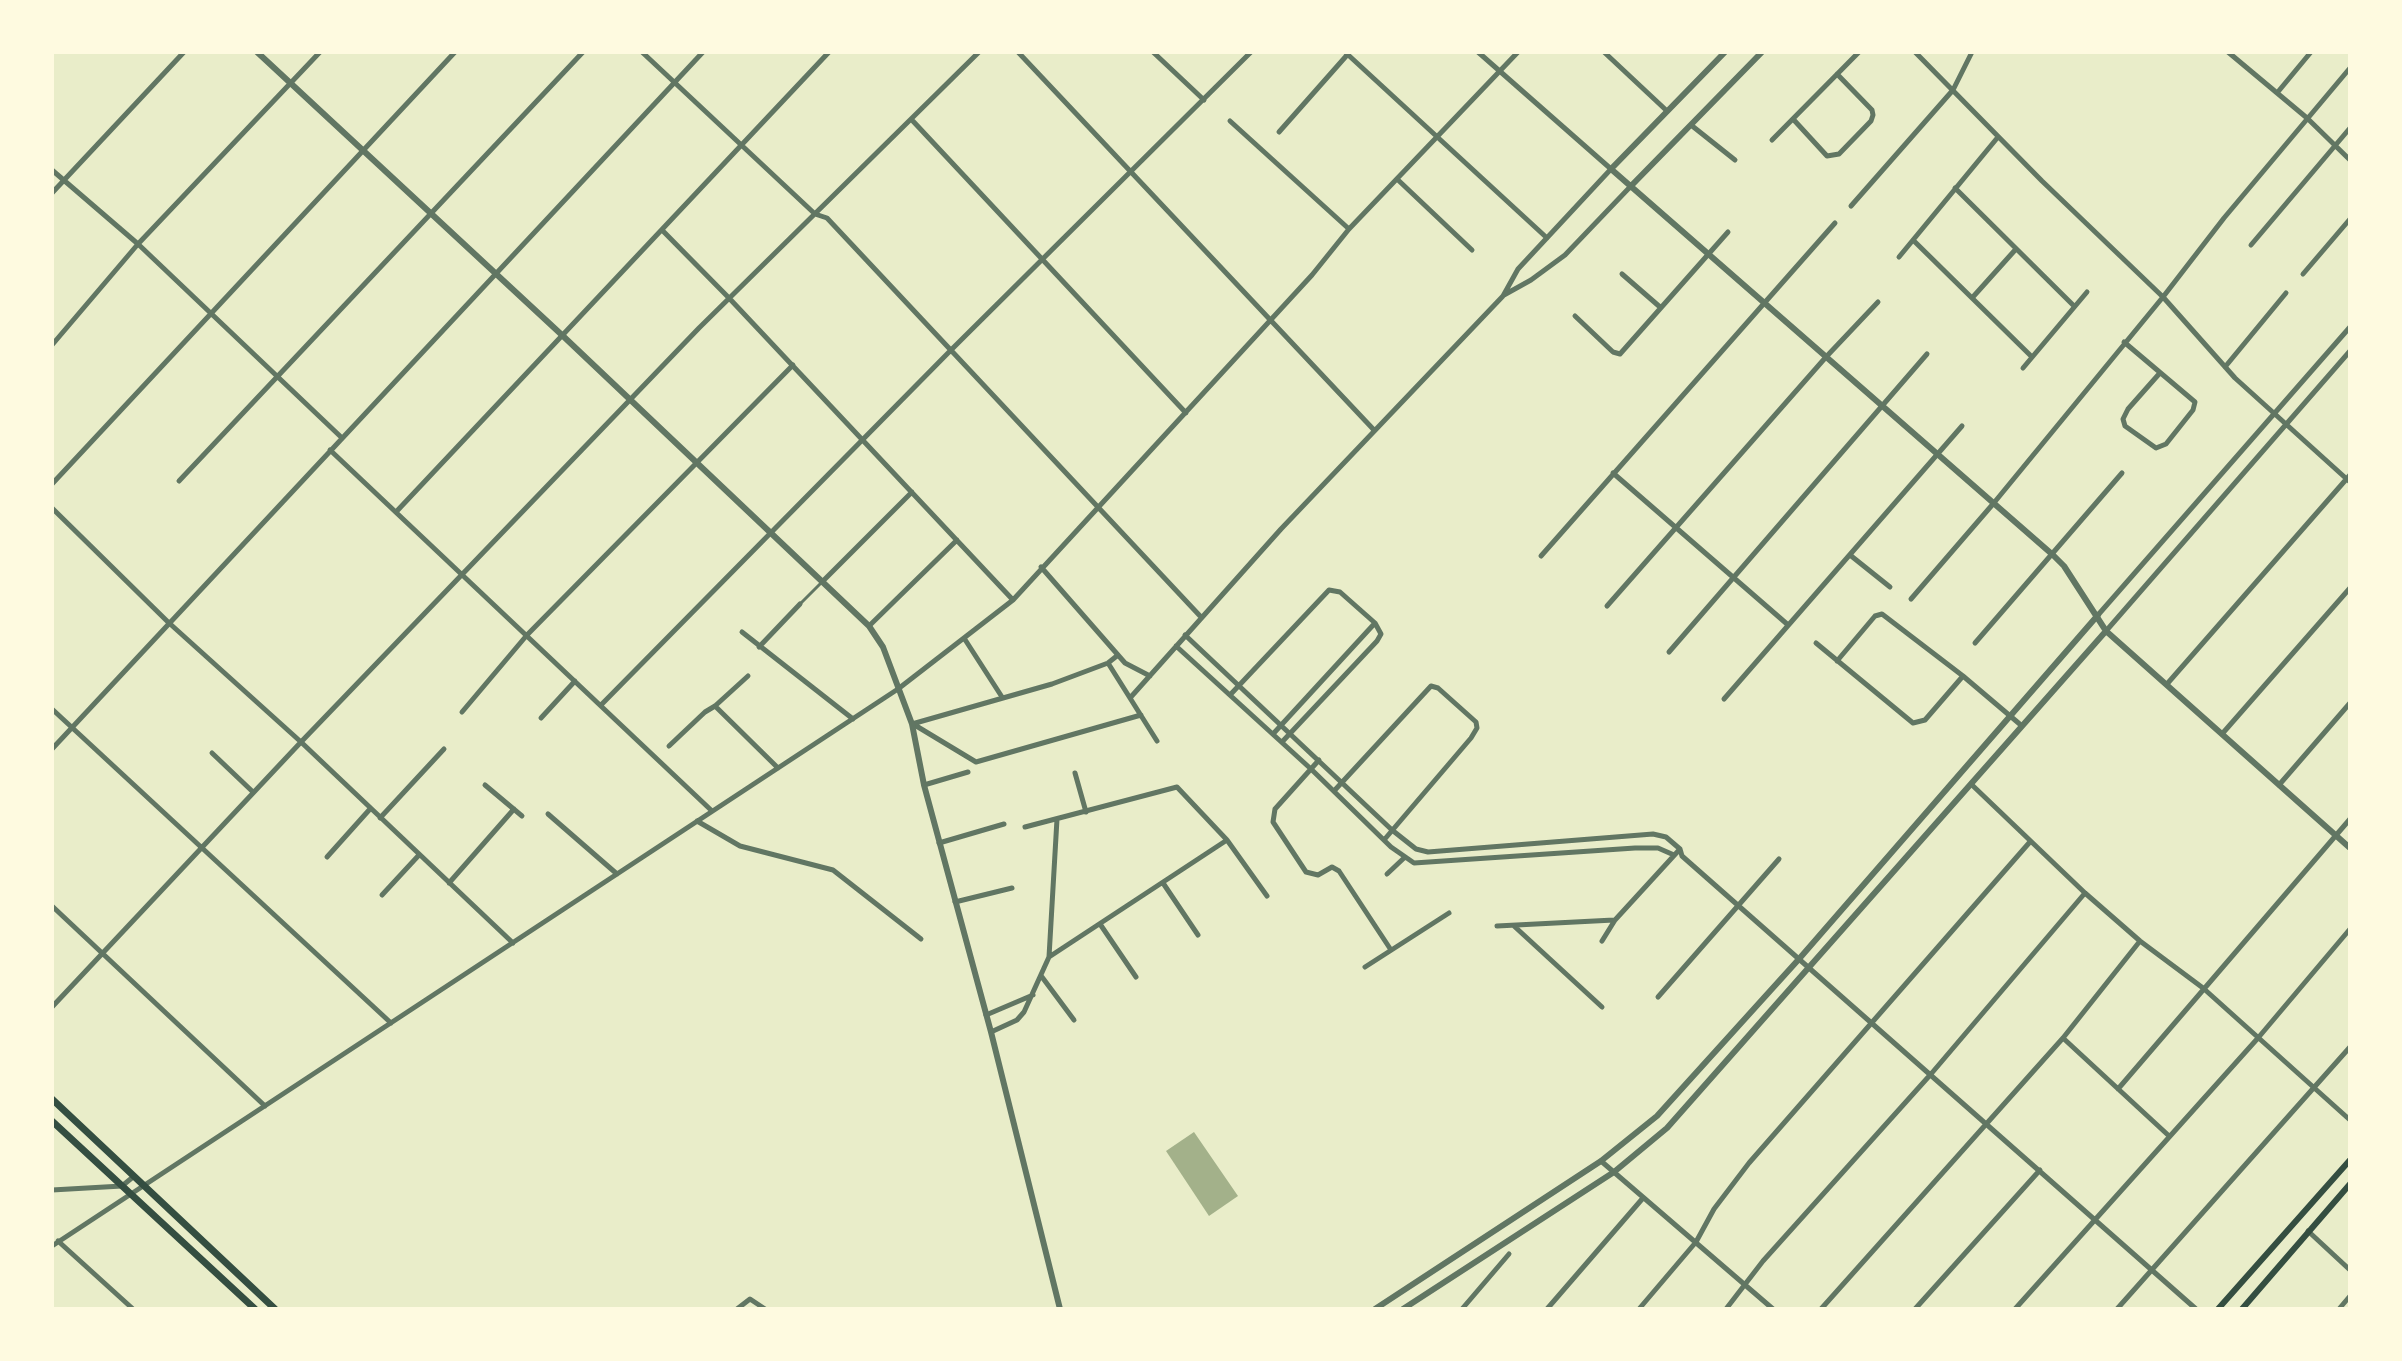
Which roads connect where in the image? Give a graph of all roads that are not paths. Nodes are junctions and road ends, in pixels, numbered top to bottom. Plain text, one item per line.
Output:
1 (184, 52) edge
2 (257, 52) edge
3 (320, 52) edge
4 (455, 52) edge
5 (583, 52) edge
6 (642, 52) edge
7 (703, 52) edge
8 (829, 52) edge
9 (979, 52) edge
10 (1018, 52) edge
11 (1153, 52) edge
12 (1251, 52) edge
13 (1478, 52) edge
14 (1518, 52) edge
15 (1604, 52) edge
16 (1762, 52) edge
17 (1859, 52) edge
18 (1915, 52) edge
19 (1972, 52) edge
20 (2228, 52) edge
21 (2311, 52) edge
22 (1347, 53) edge
23 (1723, 53) edge
24 (2350, 68) edge
25 (1499, 72) junction
26 (1837, 74) junction
27 (675, 82) junction
28 (291, 84) junction
29 (1953, 90) junction
30 (2277, 93) junction
31 (1204, 100) junction
32 (1667, 111) junction
33 (2307, 118) junction
34 (911, 119) junction
35 (1793, 119) junction
36 (1230, 121) dead end
37 (1691, 125) junction
38 (2350, 128) edge
39 (1279, 132) dead end
40 (1436, 137) junction
41 (1998, 137) junction
42 (1772, 140) dead end
43 (742, 145) junction
44 (2335, 147) junction
45 (362, 151) junction
46 (1735, 160) dead end
47 (2350, 160) edge
48 (1611, 169) junction
49 (52, 170) edge
50 (1131, 173) junction
51 (1397, 179) junction
52 (64, 180) junction
53 (1630, 187) junction
54 (1955, 188) junction
55 (52, 193) edge
56 (1851, 206) dead end
57 (430, 214) junction
58 (815, 214) junction
59 (2350, 219) edge
60 (1835, 223) dead end
61 (1349, 229) junction
62 (662, 230) junction
63 (1728, 232) dead end
64 (1547, 238) junction
65 (1913, 240) junction
66 (138, 244) junction
67 (2251, 245) dead end
68 (2016, 249) junction
69 (1472, 250) dead end
70 (1708, 254) junction
71 (1899, 257) dead end
72 (1043, 260) junction
73 (494, 274) junction
74 (1622, 274) dead end
75 (2303, 274) dead end
76 (2087, 292) dead end
77 (2286, 293) dead end
78 (1503, 296) junction
79 (2163, 297) junction
80 (729, 298) junction
81 (1972, 298) junction
82 (1878, 302) dead end
83 (1764, 303) junction
84 (2074, 306) junction
85 (1660, 307) junction
86 (211, 313) junction
87 (1575, 316) dead end
88 (1270, 321) junction
89 (2350, 327) edge
90 (563, 336) junction
91 (2124, 342) junction
92 (52, 345) edge
93 (952, 349) junction
94 (2350, 351) edge
95 (1927, 354) dead end
96 (2031, 356) junction
97 (1826, 357) junction
98 (793, 365) junction
99 (2225, 367) junction
100 (2023, 368) dead end
101 (2159, 374) junction
102 (278, 377) junction
103 (630, 400) junction
104 (1882, 407) junction
105 (1186, 413) junction
106 (2273, 413) junction
107 (2285, 425) junction
108 (1962, 426) dead end
109 (1374, 430) junction
110 (341, 437) junction
111 (863, 440) junction
112 (330, 450) junction
113 (1937, 454) junction
114 (696, 463) junction
115 (1613, 473) junction
116 (2122, 473) dead end
117 (2349, 479) edge
118 (179, 481) dead end
119 (52, 484) edge
120 (912, 492) junction
121 (1993, 504) junction
122 (1099, 506) junction
123 (52, 508) edge
124 (396, 512) junction
125 (1677, 529) junction
126 (770, 533) junction
127 (957, 540) junction
128 (1850, 555) junction
129 (2053, 555) junction
130 (1541, 556) dead end
131 (1041, 567) junction
132 (462, 574) junction
133 (1734, 579) junction
134 (822, 582) junction
135 (1890, 587) dead end
136 (2350, 588) edge
137 (1911, 599) dead end
138 (1013, 600) junction
139 (800, 604) joint
140 (1607, 606) dead end
141 (2098, 615) junction
142 (1201, 617) junction
143 (168, 622) junction
144 (1375, 623) junction
145 (1787, 624) junction
146 (869, 626) junction
147 (2106, 631) junction
148 (742, 632) dead end
149 (527, 635) junction
150 (1185, 635) junction
151 (964, 638) junction
152 (1816, 643) dead end
153 (1975, 643) dead end
154 (1176, 646) junction
155 (759, 647) junction
156 (1669, 652) dead end
157 (1118, 655) junction
158 (1837, 661) junction
159 (1108, 663) junction
160 (748, 676) dead end
161 (1150, 676) junction
162 (1963, 676) junction
163 (575, 681) junction
164 (2167, 684) junction
165 (1239, 685) junction
166 (898, 689) junction
167 (1230, 695) junction
168 (1002, 697) junction
169 (1130, 698) junction
170 (1724, 699) dead end
171 (2350, 703) edge
172 (601, 705) junction
173 (715, 706) junction
174 (52, 709) edge
175 (462, 712) dead end
176 (1141, 715) junction
177 (2011, 716) junction
178 (541, 718) dead end
179 (853, 719) junction
180 (912, 724) junction
181 (1281, 724) junction
182 (2022, 726) junction
183 (71, 728) junction
184 (1291, 733) junction
185 (1273, 734) junction
186 (2222, 734) junction
187 (1157, 741) dead end
188 (301, 742) junction
189 (1282, 742) junction
190 (669, 746) dead end
191 (52, 749) edge
192 (444, 749) dead end
193 (212, 753) dead end
194 (1319, 760) junction
195 (778, 768) junction
196 (1311, 769) junction
197 (968, 772) dead end
198 (1075, 773) dead end
199 (1342, 782) junction
200 (1971, 784) junction
201 (485, 785) dead end
202 (924, 785) junction
203 (2279, 785) junction
204 (1334, 791) junction
205 (253, 792) junction
206 (370, 809) junction
207 (514, 809) junction
208 (712, 811) junction
209 (1086, 812) junction
210 (548, 814) dead end
211 (522, 816) dead end
212 (380, 818) junction
213 (1057, 819) junction
214 (2350, 819) edge
215 (697, 821) junction
216 (1004, 824) dead end
217 (1025, 827) dead end
218 (1392, 830) junction
219 (2335, 835) junction
220 (1634, 836) junction
221 (1227, 840) junction
222 (1384, 840) junction
223 (939, 843) junction
224 (2029, 843) junction
225 (201, 848) junction
226 (1635, 848) junction
227 (2350, 848) edge
228 (1680, 849) junction
229 (419, 855) junction
230 (1674, 855) junction
231 (1682, 856) junction
232 (327, 857) dead end
233 (1404, 858) junction
234 (1779, 859) dead end
235 (617, 874) junction
236 (1387, 874) dead end
237 (449, 883) junction
238 (1163, 883) junction
239 (1012, 888) dead end
240 (2085, 893) junction
241 (382, 895) dead end
242 (1267, 896) dead end
243 (955, 902) junction
244 (52, 906) edge
245 (1738, 906) junction
246 (1449, 913) dead end
247 (1615, 920) junction
248 (1100, 924) junction
249 (1497, 926) dead end
250 (1514, 926) junction
251 (2350, 929) edge
252 (1198, 935) dead end
253 (921, 939) dead end
254 (1602, 941) dead end
255 (2140, 941) junction
256 (513, 943) junction
257 (1391, 950) junction
258 (103, 953) junction
259 (1049, 957) junction
260 (1799, 959) junction
261 (1365, 967) dead end
262 (1809, 968) junction
263 (1042, 976) junction
264 (1136, 977) dead end
265 (2203, 988) junction
266 (1034, 994) junction
267 (1658, 997) dead end
268 (52, 1007) edge
269 (1602, 1007) dead end
270 (986, 1015) junction
271 (1074, 1020) dead end
272 (1872, 1022) junction
273 (391, 1023) junction
274 (991, 1032) junction
275 (2063, 1038) junction
276 (2258, 1038) junction
277 (2350, 1047) edge
278 (1931, 1074) junction
279 (2314, 1088) junction
280 (2118, 1089) junction
281 (52, 1099) edge
282 (265, 1106) junction
283 (2350, 1120) edge
284 (52, 1121) edge
285 (1987, 1123) junction
286 (2169, 1135) junction
287 (2350, 1160) edge
288 (1601, 1161) junction
289 (2040, 1170) junction
290 (1614, 1172) junction
291 (133, 1177) junction
292 (2350, 1184) edge
293 (142, 1185) junction
294 (122, 1186) junction
295 (52, 1190) edge
296 (130, 1193) junction
297 (1643, 1197) junction
298 (2095, 1218) junction
299 (2308, 1231) junction
300 (58, 1241) junction
301 (1696, 1242) junction
302 (52, 1246) edge
303 (1509, 1254) dead end
304 (2152, 1269) junction
305 (2350, 1270) edge
306 (1746, 1285) junction
307 (2350, 1296) edge
308 (1389, 1300) junction
309 (133, 1309) edge
310 (255, 1309) edge
311 (275, 1309) edge
312 (737, 1309) edge
313 (765, 1309) edge
314 (1060, 1309) edge
315 (1375, 1309) edge
316 (1402, 1309) edge
317 (1462, 1309) edge
318 (1547, 1309) edge
319 (1639, 1309) edge
320 (1726, 1309) edge
321 (1773, 1309) edge
322 (1821, 1309) edge
323 (1915, 1309) edge
324 (2015, 1309) edge
325 (2117, 1309) edge
326 (2196, 1309) edge
327 (2218, 1309) edge
328 (2242, 1309) edge
329 (2339, 1309) edge

1 - 52 street
2 - 28 street
3 - 28 street
4 - 45 street
5 - 57 street
6 - 27 street
7 - 27 street
8 - 43 street
9 - 34 street
10 - 50 street
11 - 31 street
12 - 31 street
13 - 25 street
14 - 25 street
15 - 32 street
16 - 37 street
17 - 26 street
18 - 29 street
19 - 29 street
20 - 30 street
21 - 30 street
22 - 39 street
22 - 40 street
23 - 32 street
24 - 33 street
25 - 40 street
25 - 48 street
26 - 35 street
26 - 35 street
27 - 43 street
27 - 73 street
28 - 45 street
28 - 66 street
29 - 41 street
29 - 56 street
30 - 33 street
31 - 50 street
32 - 48 street
33 - 44 street
33 - 79 street
34 - 58 street
34 - 72 street
35 - 42 street
36 - 61 street
37 - 46 street
37 - 53 street
38 - 44 street
40 - 51 street
40 - 64 street
41 - 54 street
41 - 79 street
43 - 58 street
43 - 62 street
44 - 47 street
44 - 67 street
45 - 57 street
45 - 86 street
48 - 53 street
48 - 64 street
49 - 52 street
50 - 72 street
50 - 88 street
51 - 61 street
51 - 69 street
52 - 55 street
52 - 66 street
53 - 70 street
53 - 78 street
54 - 65 street
54 - 68 street
57 - 73 street
57 - 102 street
58 - 80 street
58 - 93 street
59 - 75 street
60 - 83 street
61 - 88 street
62 - 80 street
62 - 90 street
63 - 70 street
64 - 78 street
65 - 71 street
65 - 81 street
66 - 86 street
66 - 92 street
68 - 81 street
68 - 84 street
70 - 83 street
70 - 85 street
72 - 93 street
72 - 105 street
73 - 90 street
73 - 110 street
74 - 85 street
76 - 84 street
77 - 99 street
78 - 109 street
79 - 91 street
79 - 99 street
80 - 98 street
80 - 103 street
81 - 96 street
82 - 97 street
83 - 97 street
83 - 115 street
84 - 96 street
85 - 87 street
86 - 102 street
86 - 119 street
88 - 105 street
88 - 109 street
89 - 106 street
90 - 103 street
90 - 124 street
91 - 101 street
91 - 121 street
93 - 111 street
93 - 122 street
94 - 107 street
95 - 104 street
96 - 100 street
97 - 104 street
97 - 125 street
98 - 111 street
98 - 114 street
99 - 106 street
101 - 101 street
102 - 110 street
102 - 118 street
103 - 114 street
103 - 132 street
104 - 113 street
104 - 133 street
105 - 122 street
106 - 107 street
106 - 141 street
107 - 117 street
107 - 147 street
108 - 113 street
109 - 142 street
110 - 112 street
111 - 120 street
111 - 126 street
112 - 124 street
112 - 143 street
113 - 121 street
113 - 128 street
114 - 126 street
114 - 149 street
115 - 125 street
115 - 130 street
116 - 129 street
117 - 164 street
120 - 127 street
120 - 134 street
121 - 129 street
121 - 137 street
122 - 131 street
122 - 142 street
123 - 143 street
124 - 132 street
125 - 133 street
125 - 140 street
126 - 134 street
126 - 172 street
127 - 138 street
127 - 146 street
128 - 135 street
128 - 145 street
129 - 141 street
129 - 153 street
131 - 138 street
131 - 157 street
132 - 149 street
132 - 188 street
133 - 145 street
133 - 156 street
134 - 139 street
134 - 146 street
136 - 186 street
138 - 151 street
139 - 155 street
141 - 147 street
141 - 177 street
142 - 150 street
143 - 183 street
143 - 188 street
144 - 165 street
144 - 181 street
144 - 184 street
145 - 170 street
146 - 166 street
147 - 164 street
147 - 182 street
148 - 155 street
149 - 163 street
149 - 175 street
150 - 154 street
150 - 165 street
151 - 166 street
151 - 168 street
152 - 158 street
154 - 161 street
154 - 167 street
155 - 179 street
157 - 159 street
157 - 161 street
158 - 162 street
158 - 162 street
159 - 168 street
159 - 169 street
160 - 173 street
161 - 169 street
162 - 177 street
163 - 172 street
163 - 178 street
164 - 186 street
165 - 167 street
165 - 181 street
166 - 179 street
166 - 180 street
167 - 185 street
168 - 180 street
169 - 176 street
171 - 203 street
172 - 208 street
173 - 190 street
173 - 195 street
174 - 183 street
176 - 180 street
176 - 187 street
177 - 182 street
177 - 260 street
179 - 195 street
180 - 202 street
181 - 184 street
181 - 185 street
182 - 200 street
183 - 191 street
183 - 225 street
184 - 189 street
184 - 194 street
185 - 189 street
186 - 203 street
188 - 205 street
188 - 206 street
189 - 196 street
192 - 212 street
193 - 205 street
194 - 196 street
194 - 199 street
195 - 208 street
196 - 204 street
196 - 257 street
197 - 202 street
198 - 209 street
199 - 204 street
199 - 218 street
199 - 218 street
200 - 224 street
200 - 262 street
201 - 207 street
202 - 223 street
203 - 219 street
204 - 222 street
205 - 225 street
206 - 212 street
206 - 232 street
207 - 211 street
207 - 237 street
208 - 215 street
209 - 213 street
209 - 221 street
210 - 235 street
212 - 229 street
213 - 217 street
213 - 259 street
214 - 219 street
215 - 235 street
215 - 253 street
216 - 223 street
218 - 220 street
218 - 222 street
219 - 227 street
219 - 265 street
220 - 226 street
220 - 228 street
221 - 238 street
221 - 242 street
222 - 233 street
223 - 243 street
224 - 240 street
224 - 272 street
225 - 258 street
225 - 273 street
226 - 230 street
226 - 233 street
228 - 230 street
228 - 231 street
229 - 237 street
229 - 241 street
230 - 231 street
230 - 247 street
231 - 245 street
233 - 236 street
234 - 245 street
235 - 256 street
237 - 256 street
238 - 248 street
238 - 252 street
239 - 243 street
240 - 255 street
240 - 278 street
243 - 270 street
244 - 258 street
245 - 260 street
245 - 267 street
246 - 257 street
247 - 250 street
247 - 254 street
248 - 259 street
248 - 264 street
249 - 250 street
250 - 269 street
251 - 276 street
255 - 265 street
255 - 275 street
256 - 273 street
257 - 261 street
258 - 268 street
258 - 282 street
259 - 263 street
260 - 262 street
260 - 288 street
262 - 272 street
262 - 290 street
263 - 266 street
263 - 271 street
265 - 276 street
265 - 280 street
266 - 270 street
266 - 274 street
270 - 274 street
272 - 278 street
272 - 301 street
273 - 282 street
274 - 314 street
275 - 280 street
275 - 285 street
276 - 279 street
276 - 286 street
277 - 279 street
278 - 285 street
278 - 306 street
279 - 283 street
279 - 304 street
280 - 286 street
281 - 291 main road
282 - 293 street
284 - 294 main road
285 - 289 street
285 - 322 street
286 - 298 street
287 - 327 main road
288 - 290 street
288 - 308 street
289 - 298 street
289 - 323 street
290 - 297 street
290 - 316 street
291 - 293 main road
291 - 294 street
292 - 299 main road
293 - 296 street
293 - 311 main road
294 - 295 street
294 - 296 main road
296 - 300 street
296 - 310 main road
297 - 301 street
297 - 318 street
298 - 304 street
298 - 324 street
299 - 305 street
299 - 328 main road
300 - 302 street
300 - 309 street
301 - 306 street
301 - 319 street
303 - 317 street
304 - 325 street
304 - 326 street
306 - 320 street
306 - 321 street
307 - 329 street
308 - 315 street
308 - 316 street
312 - 313 street

